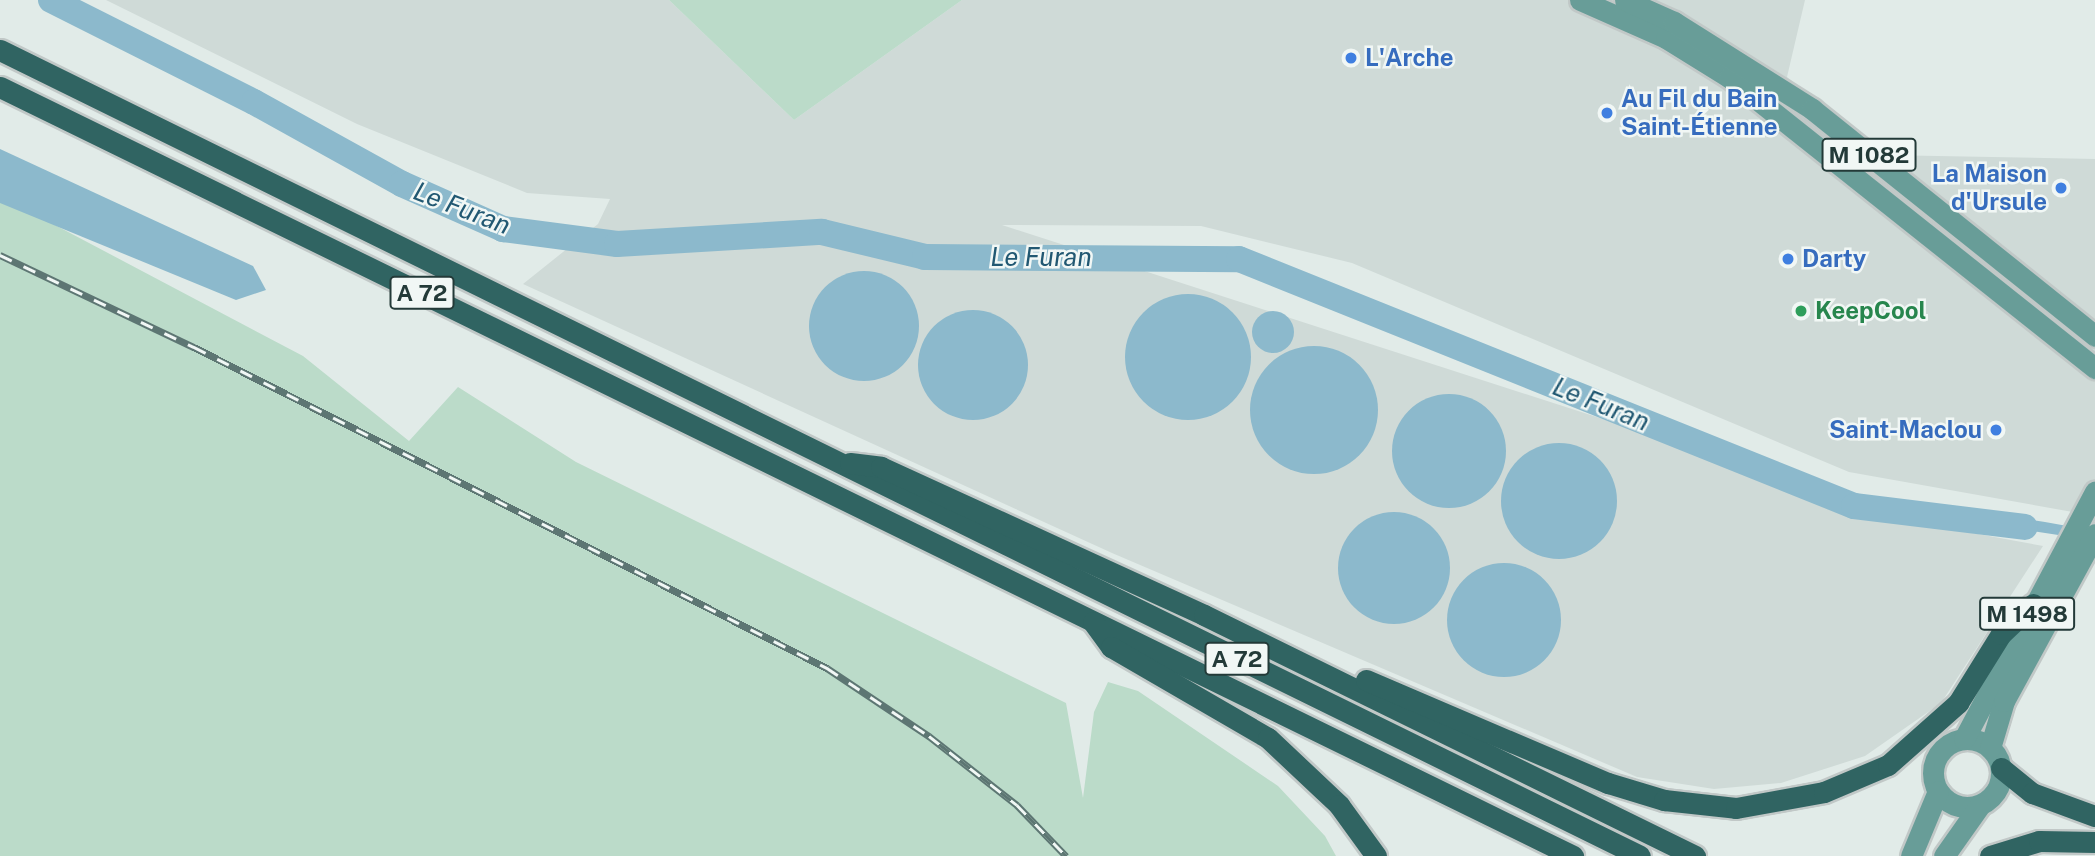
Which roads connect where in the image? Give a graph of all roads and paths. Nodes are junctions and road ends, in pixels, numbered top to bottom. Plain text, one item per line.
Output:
1 (1580, 0) edge
2 (1625, 0) edge
3 (0, 50) edge
4 (0, 88) edge
5 (1849, 139) junction
6 (1833, 161) junction
7 (2095, 336) edge
8 (2094, 368) edge
9 (834, 461) junction
10 (2095, 492) edge
11 (2095, 534) edge
12 (2033, 604) junction
13 (1204, 615) junction
14 (1092, 620) junction
15 (1964, 738) junction
16 (1990, 748) junction
17 (2001, 768) junction
18 (1938, 791) junction
19 (1980, 805) junction
20 (2095, 816) edge
21 (2095, 842) edge
22 (1376, 856) edge
23 (1573, 856) edge
24 (1640, 856) edge
25 (1695, 856) edge
26 (1911, 856) edge
27 (1944, 856) edge
28 (1990, 856) edge

1 - 6 main road, M 1082
2 - 5 main road, M 1082
3 - 9 highway, A 72
4 - 14 highway, A 72
5 - 6 main road
5 - 7 main road, M 1082
6 - 8 main road, M 1082
9 - 13 highway
9 - 24 highway, A 72
10 - 12 main road, M 1498
11 - 16 main road, M 1498
12 - 13 highway
12 - 15 main road, M 1498
13 - 25 highway
14 - 22 highway
14 - 23 highway, A 72
15 - 16 main road
15 - 18 main road
16 - 17 main road
17 - 19 main road
17 - 20 highway
18 - 19 main road
18 - 26 main road
19 - 27 main road
21 - 28 highway

